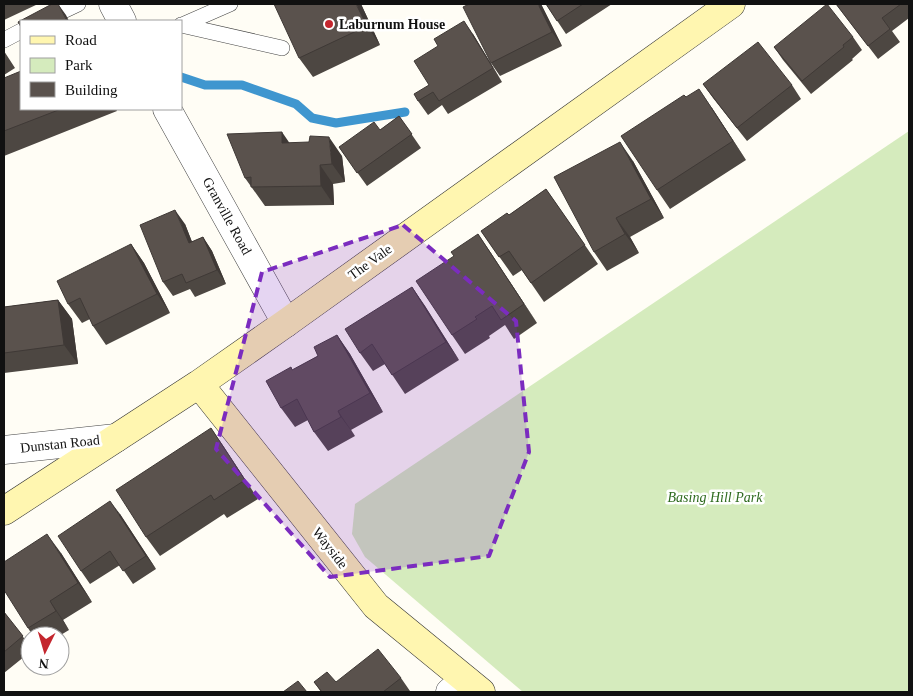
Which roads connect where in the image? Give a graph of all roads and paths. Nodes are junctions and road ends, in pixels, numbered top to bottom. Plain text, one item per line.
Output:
1 (78, 4) edge
2 (113, 4) edge
3 (230, 4) edge
4 (731, 4) edge
5 (44, 20) edge
6 (121, 20) edge
7 (182, 25) edge
8 (20, 32) edge
9 (4, 40) edge
10 (282, 48) dead end
11 (168, 110) edge
12 (286, 323) junction
13 (199, 384) junction
14 (116, 438) junction
15 (4, 450) edge
16 (4, 511) edge
17 (466, 688) edge

1 - 5 lane
2 - 6 street
3 - 7 lane
4 - 12 street, The Vale
7 - 10 lane
8 - 9 lane
11 - 12 street, Granville Road
12 - 13 street, The Vale
13 - 14 street, The Vale
13 - 17 street, Wayside
14 - 15 street, Dunstan Road
14 - 16 street, The Vale

